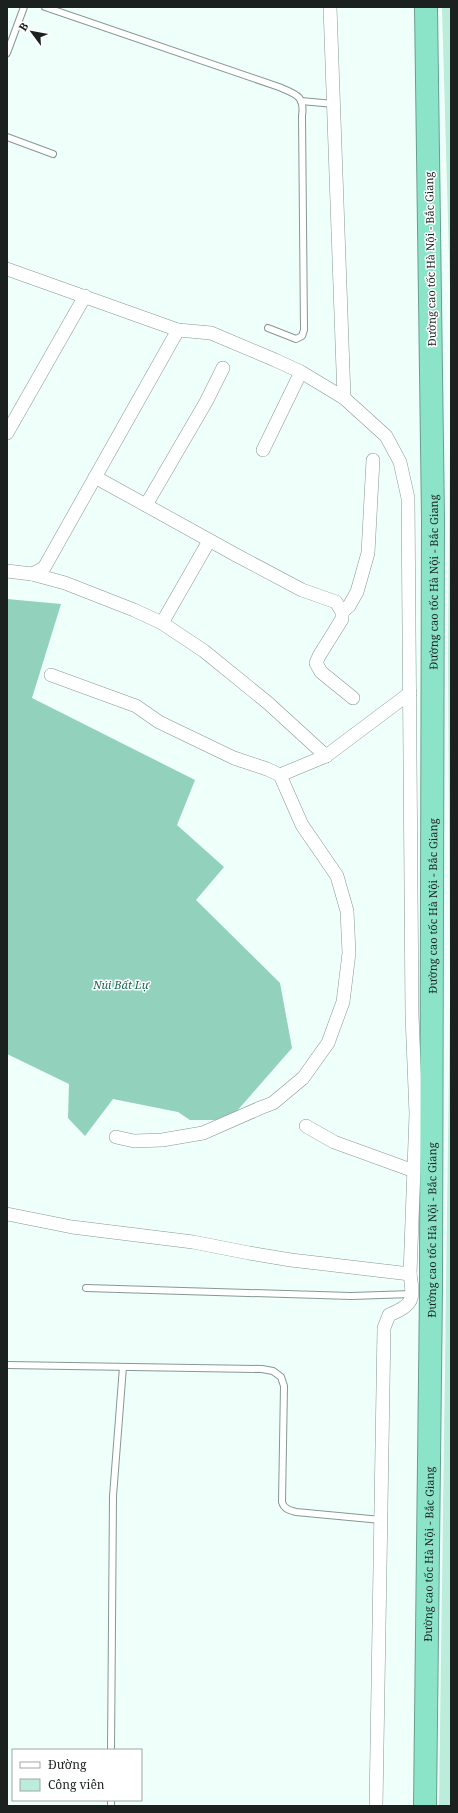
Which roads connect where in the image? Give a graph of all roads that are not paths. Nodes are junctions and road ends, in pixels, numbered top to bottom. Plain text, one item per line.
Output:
1 (24, 7) edge
2 (45, 7) edge
3 (330, 7) edge
4 (426, 7) edge
5 (7, 53) edge
6 (301, 101) junction
7 (334, 104) junction
8 (7, 137) edge
9 (53, 154) dead end
10 (7, 269) edge
11 (85, 296) junction
12 (268, 328) dead end
13 (178, 330) junction
14 (223, 368) dead end
15 (301, 372) junction
16 (344, 398) junction
17 (7, 433) edge
18 (263, 450) dead end
19 (373, 460) dead end
20 (95, 477) junction
21 (146, 506) junction
22 (209, 540) junction
23 (7, 571) edge
24 (32, 574) junction
25 (342, 612) junction
26 (162, 624) junction
27 (51, 675) dead end
28 (410, 693) junction
29 (353, 698) dead end
30 (326, 756) junction
31 (280, 775) junction
32 (306, 1126) dead end
33 (116, 1137) dead end
34 (414, 1171) junction
35 (7, 1214) edge
36 (410, 1274) junction
37 (86, 1288) dead end
38 (412, 1294) junction
39 (7, 1365) edge
40 (123, 1367) junction
41 (381, 1520) junction
42 (111, 1749) edge
43 (376, 1806) edge
44 (425, 1806) edge

1 - 5 lane
2 - 6 lane
3 - 7 street
4 - 44 highway, Đường cao tốc Hà Nội - Bắc Giang
6 - 7 lane
6 - 12 lane
7 - 16 street
8 - 9 lane
10 - 11 street
11 - 13 street
11 - 17 street
13 - 15 street
13 - 20 street
14 - 21 street
15 - 16 street
15 - 18 street
16 - 28 street
19 - 25 street
20 - 21 street
20 - 24 street
21 - 22 street
22 - 25 street
22 - 26 street
23 - 24 street
24 - 26 street
25 - 29 street
26 - 30 street
27 - 31 street
28 - 30 street
28 - 34 street
30 - 31 street
31 - 33 street
32 - 34 street
34 - 36 street
35 - 36 street
36 - 38 street
37 - 38 lane
38 - 41 street
39 - 40 lane
40 - 41 lane
40 - 42 lane
41 - 43 street

